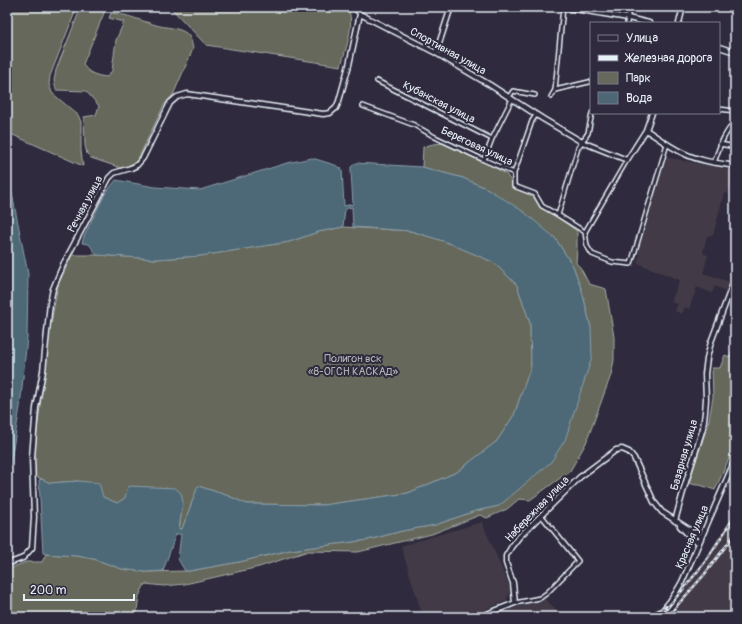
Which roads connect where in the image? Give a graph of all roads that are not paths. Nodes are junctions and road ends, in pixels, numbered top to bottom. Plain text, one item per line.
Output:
1 (353, 7) edge
2 (451, 7) edge
3 (563, 7) edge
4 (629, 7) edge
5 (683, 7) edge
6 (578, 8) edge
7 (360, 14) junction
8 (628, 18) junction
9 (627, 22) edge
10 (645, 22) edge
11 (679, 22) edge
12 (720, 47) edge
13 (735, 52) edge
14 (436, 53) junction
15 (378, 81) dead end
16 (589, 82) dead end
17 (555, 90) junction
18 (535, 95) dead end
19 (551, 97) dead end
20 (510, 98) junction
21 (363, 106) dead end
22 (720, 109) edge
23 (735, 111) edge
24 (592, 114) edge
25 (652, 114) edge
26 (536, 115) junction
27 (735, 121) edge
28 (646, 130) junction
29 (492, 139) junction
30 (582, 142) junction
31 (666, 144) junction
32 (720, 144) junction
33 (735, 147) edge
34 (484, 160) junction
35 (627, 160) junction
36 (714, 163) junction
37 (735, 166) edge
38 (514, 173) junction
39 (558, 215) junction
40 (585, 232) junction
41 (735, 278) edge
42 (735, 460) edge
43 (541, 515) junction
44 (675, 521) junction
45 (701, 537) junction
46 (699, 542) junction
47 (7, 564) edge
48 (516, 603) junction
49 (478, 617) edge
50 (656, 617) edge

1 - 7 street, Спортивная улица
2 - 14 main road
3 - 6 main road
3 - 17 street
4 - 8 street
5 - 11 main road
6 - 8 main road
7 - 14 main road, Спортивная улица
7 - 47 main road, Речная улица
8 - 9 street
8 - 10 main road
12 - 13 main road
14 - 20 main road, Спортивная улица
15 - 29 street, Кубанская улица
16 - 17 street
17 - 19 street
18 - 20 street
20 - 26 main road, Спортивная улица
20 - 29 street
21 - 34 street, Береговая улица
22 - 23 street
24 - 30 street
25 - 28 main road
26 - 30 main road, Спортивная улица
26 - 38 street
27 - 32 street
28 - 31 main road
28 - 35 main road
29 - 34 street
30 - 35 main road, Спортивная улица
30 - 39 street
31 - 36 main road
31 - 40 street
32 - 33 street
32 - 36 street
34 - 38 street, Береговая улица
35 - 40 street
36 - 37 main road
38 - 39 street, Береговая улица
39 - 40 street, Береговая улица
41 - 44 main road, Базарная улица
42 - 45 main road, Красная улица
43 - 44 main road, Набережная улица
43 - 48 main road, Набережная улица
43 - 48 street
44 - 45 main road
44 - 46 main road
45 - 46 main road, Красная улица
46 - 50 main road, Красная улица
48 - 49 main road

